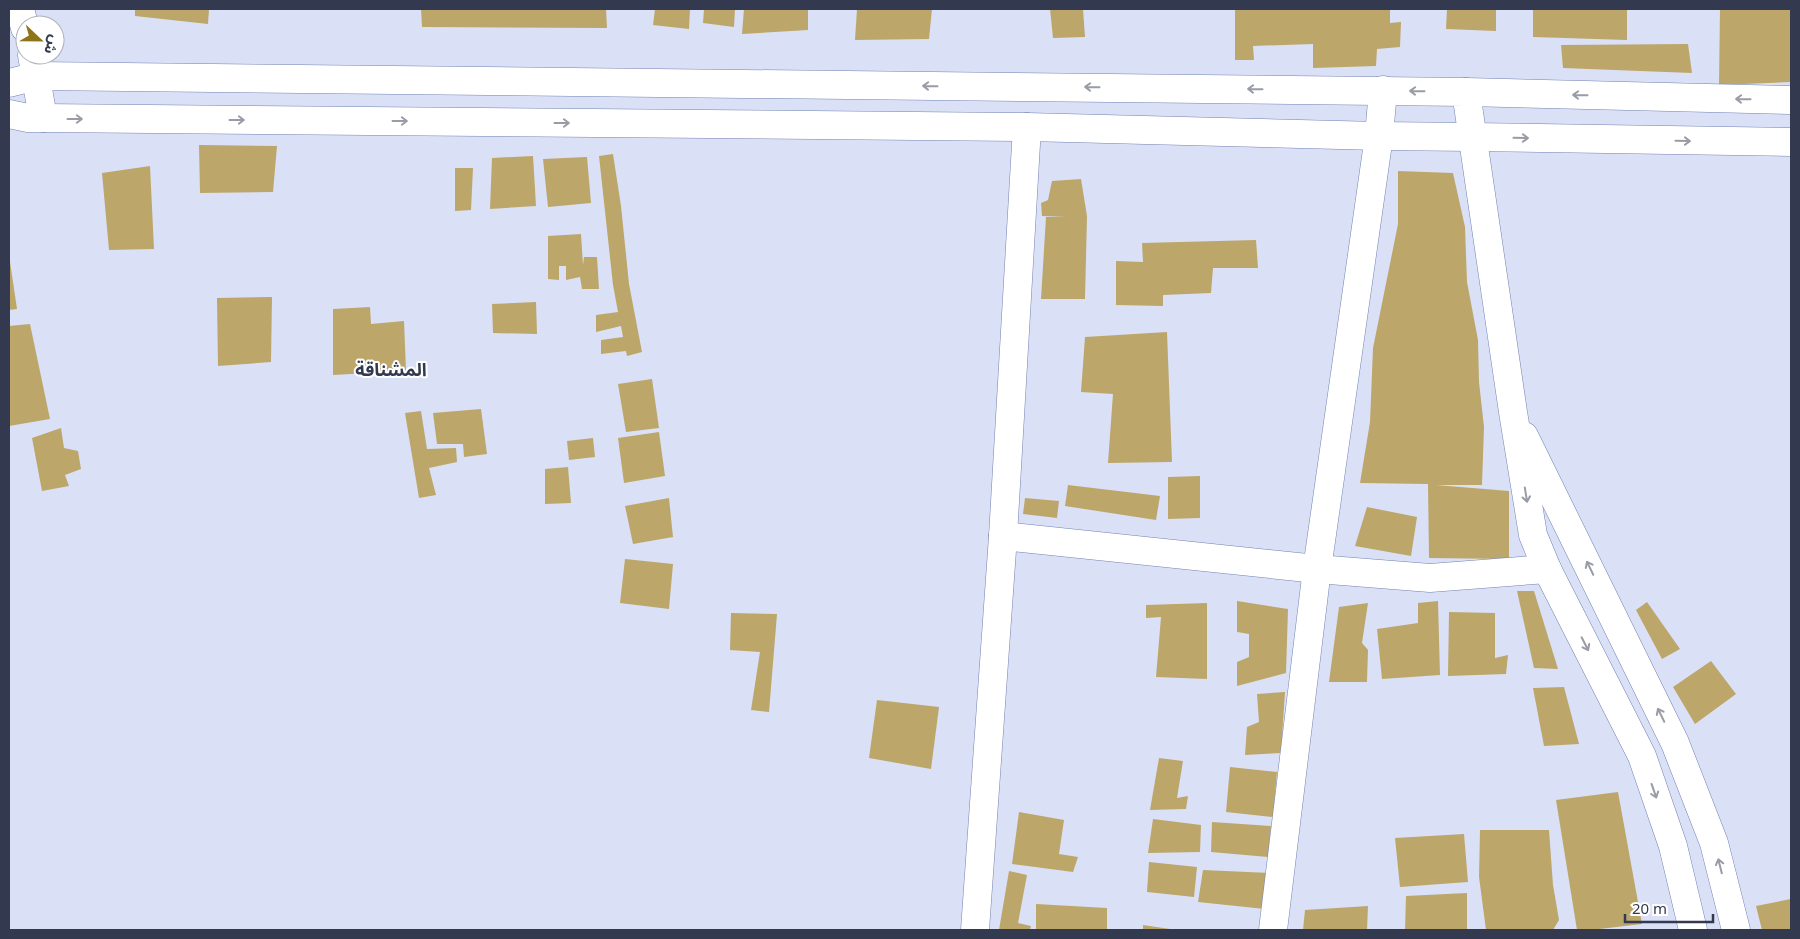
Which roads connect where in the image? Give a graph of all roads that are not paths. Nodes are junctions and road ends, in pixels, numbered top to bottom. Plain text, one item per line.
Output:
1 (34, 66) edge
2 (9, 83) edge
3 (1384, 90) junction
4 (1466, 92) junction
5 (1791, 100) edge
6 (9, 114) edge
7 (43, 118) junction
8 (1027, 127) junction
9 (1378, 136) junction
10 (1472, 137) junction
11 (1791, 142) edge
12 (1512, 412) junction
13 (1003, 536) junction
14 (1547, 568) junction
15 (1317, 569) junction
16 (975, 930) edge
17 (1273, 930) edge
18 (1693, 930) edge
19 (1736, 930) edge

1 - 2 main road
3 -> 1 main road
1 - 7 main road
4 -> 3 main road
3 - 9 main road
5 -> 4 main road
4 - 10 main road
6 - 7 main road
7 -> 8 main road
8 - 9 main road
8 - 13 main road
9 - 10 main road
9 - 15 main road
10 -> 11 main road
10 - 12 main road
12 -> 14 main road
19 -> 12 main road
13 - 15 main road
13 - 16 main road
14 - 15 main road
14 -> 18 main road
15 - 17 main road

